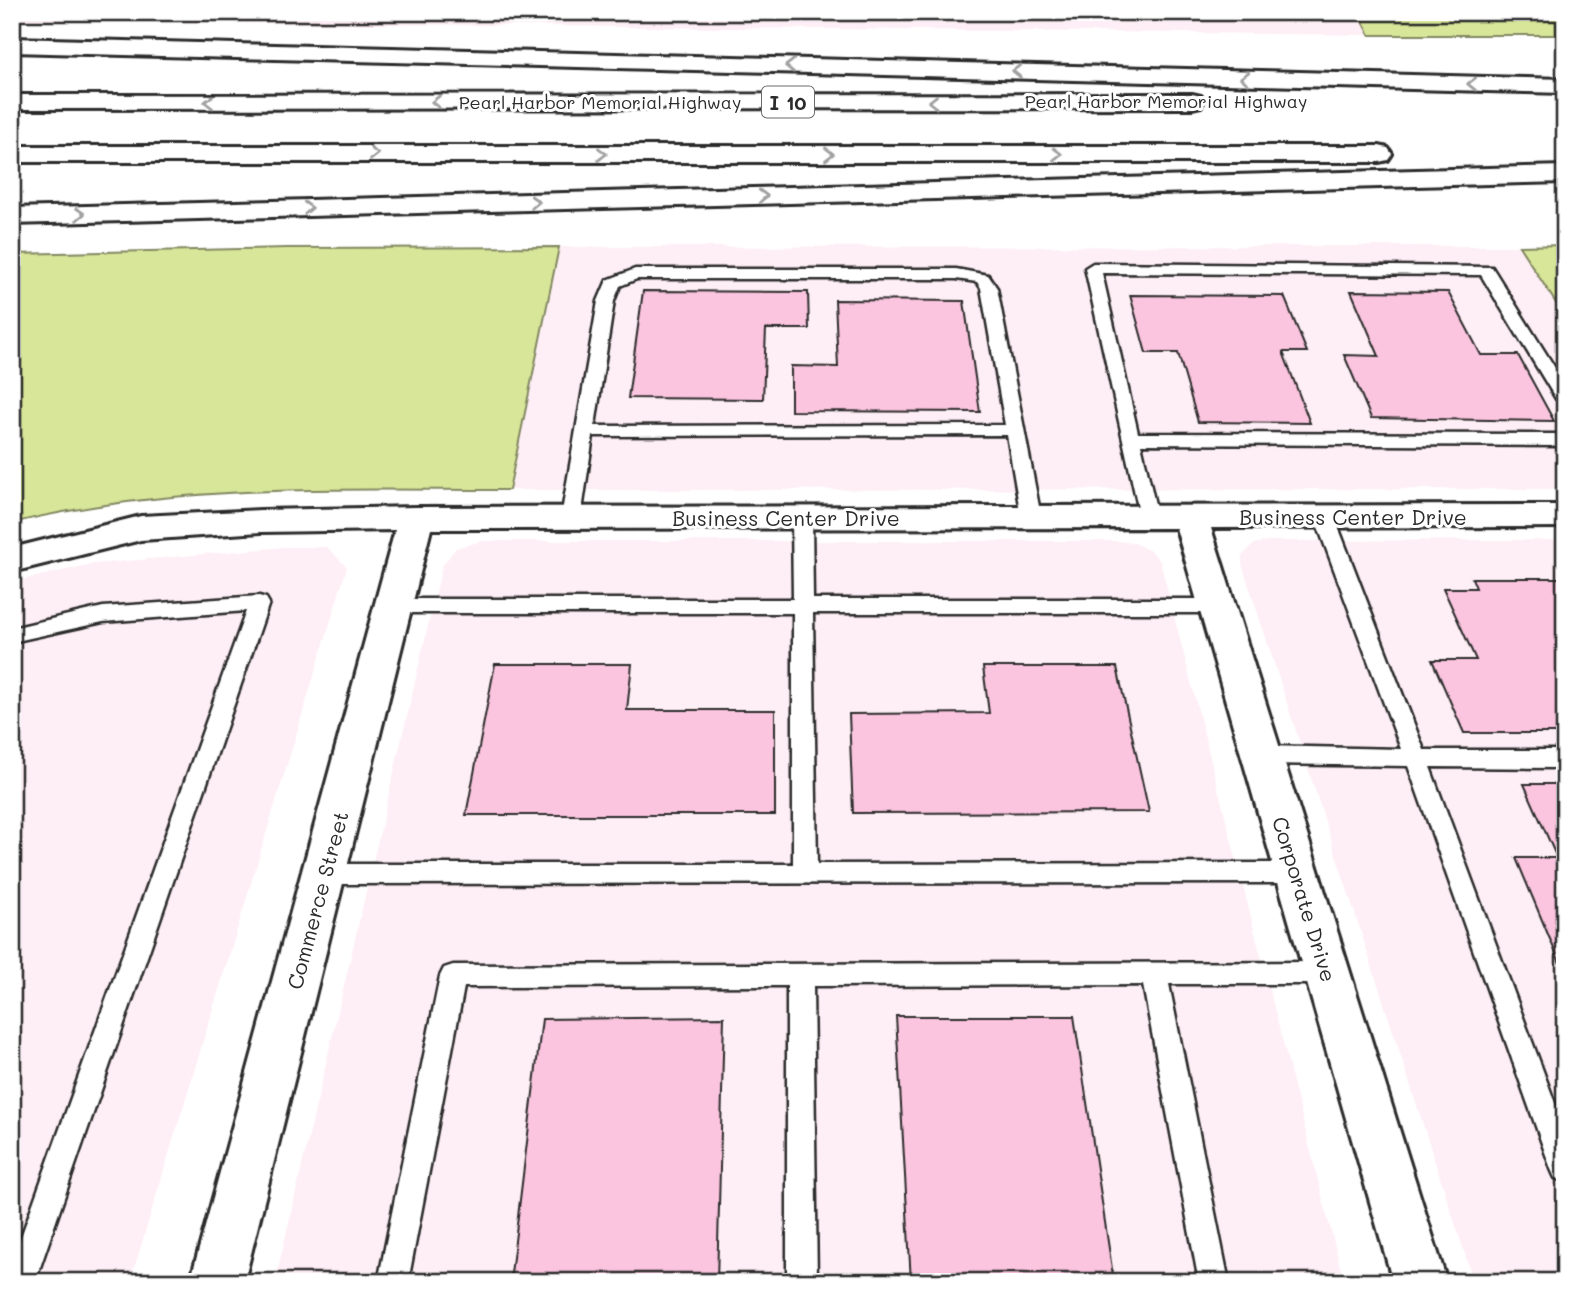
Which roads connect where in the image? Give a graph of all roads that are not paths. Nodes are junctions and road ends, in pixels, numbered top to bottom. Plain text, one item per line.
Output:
1 (12, 46) edge
2 (1565, 86) edge
3 (1257, 101) dead end
4 (1565, 101) edge
5 (12, 102) edge
6 (1215, 102) dead end
7 (12, 154) edge
8 (1565, 154) edge
9 (1565, 174) edge
10 (12, 216) edge
11 (1565, 399) edge
12 (1015, 430) junction
13 (585, 431) junction
14 (1130, 438) junction
15 (1565, 440) edge
16 (1324, 516) junction
17 (1565, 516) edge
18 (571, 517) junction
19 (802, 517) junction
20 (1031, 517) junction
21 (1169, 517) junction
22 (416, 518) junction
23 (12, 560) edge
24 (394, 606) junction
25 (803, 606) junction
26 (1217, 606) junction
27 (12, 635) edge
28 (1262, 755) junction
29 (1416, 758) junction
30 (1565, 759) edge
31 (805, 873) junction
32 (1298, 873) junction
33 (324, 874) junction
34 (1154, 973) junction
35 (1327, 973) junction
36 (800, 974) junction
37 (1565, 1169) edge
38 (20, 1282) edge
39 (217, 1282) edge
40 (393, 1282) edge
41 (802, 1282) edge
42 (1214, 1282) edge
43 (1420, 1282) edge

2 -> 1 main road
3 - 4 main road, Pearl Harbor Memorial Highway
6 -> 5 main road, Pearl Harbor Memorial Highway / I 10
7 -> 8 main road
10 -> 9 main road
11 - 14 lane
12 - 13 lane
12 - 13 lane
12 - 20 lane
13 - 18 lane
14 - 15 lane
14 - 21 lane
16 - 17 main road, Business Center Drive
16 - 21 main road, Business Center Drive
16 - 29 lane
18 - 19 main road, Business Center Drive
18 - 22 main road, Business Center Drive
19 - 20 main road, Business Center Drive
19 - 25 lane
20 - 21 main road, Business Center Drive
21 - 26 main road, Corporate Drive
22 - 23 main road, Business Center Drive
22 - 24 main road, Commerce Street
24 - 25 lane
24 - 33 main road, Commerce Street
25 - 26 lane
25 - 31 lane
26 - 28 main road, Corporate Drive
27 - 38 lane
28 - 29 lane
28 - 32 main road, Corporate Drive
29 - 30 lane
29 - 37 lane
31 - 32 lane
31 - 33 lane
32 - 35 main road, Corporate Drive
33 - 39 main road, Commerce Street
34 - 35 lane
34 - 36 lane
34 - 42 lane
35 - 43 main road, Corporate Drive
36 - 40 lane
36 - 41 lane

